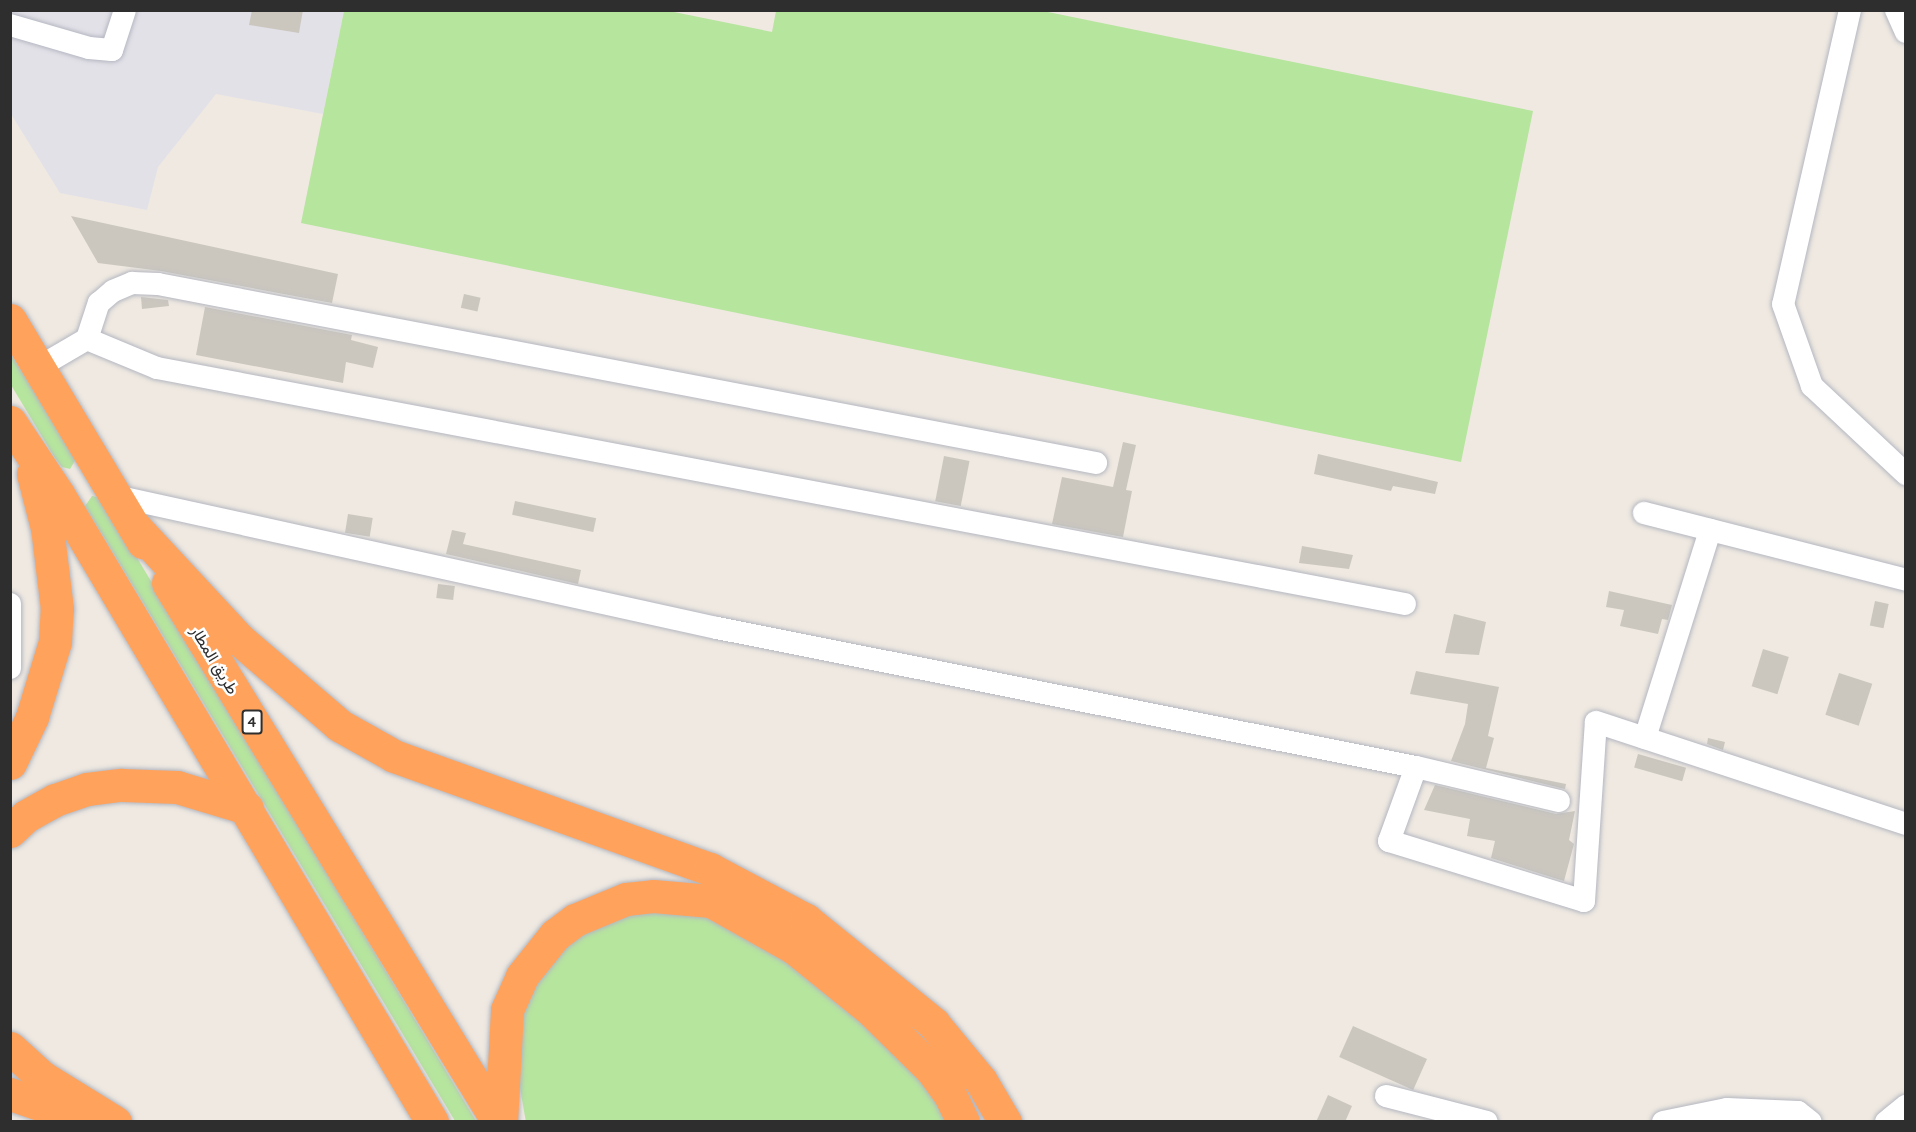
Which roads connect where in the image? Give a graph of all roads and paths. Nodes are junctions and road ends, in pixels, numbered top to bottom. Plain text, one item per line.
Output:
1 (125, 10) edge
2 (1850, 10) edge
3 (1896, 10) edge
4 (10, 25) edge
5 (1905, 32) edge
6 (10, 320) edge
7 (87, 339) junction
8 (39, 367) junction
9 (10, 422) edge
10 (27, 449) junction
11 (1096, 463) dead end
12 (1905, 474) edge
13 (107, 483) junction
14 (58, 494) junction
15 (1644, 513) dead end
16 (133, 525) junction
17 (1710, 530) junction
18 (1905, 580) edge
19 (10, 604) edge
20 (1405, 604) dead end
21 (10, 668) edge
22 (1645, 738) junction
23 (10, 763) edge
24 (1416, 767) junction
25 (1559, 801) dead end
26 (247, 808) junction
27 (1905, 824) edge
28 (10, 831) edge
29 (10, 1048) edge
30 (10, 1094) edge
31 (1386, 1096) dead end
32 (1905, 1106) edge
33 (91, 1122) edge
34 (115, 1122) edge
35 (432, 1122) edge
36 (499, 1122) edge
37 (963, 1122) edge
38 (1005, 1122) edge
39 (1487, 1122) edge
40 (1663, 1122) edge
41 (1811, 1122) edge
42 (1886, 1122) edge

1 - 4 street
2 - 12 street
3 - 5 street
6 - 8 highway, طريق المطار / 4
7 - 8 street
7 - 11 street
7 - 20 street
8 - 13 highway, طريق المطار / 4
9 - 10 highway
10 - 14 highway
10 - 23 highway
13 - 14 highway
13 - 16 highway, طريق المطار / 4
13 - 24 street
14 - 26 highway
15 - 17 street
16 - 36 highway, طريق المطار / 4
16 - 38 highway
17 - 18 street
17 - 22 street
19 - 21 street
22 - 24 street
22 - 27 street
24 - 25 street
26 - 28 highway
26 - 35 highway
29 - 34 highway
30 - 33 highway
31 - 39 street
32 - 42 street
36 - 37 highway
40 - 41 street

